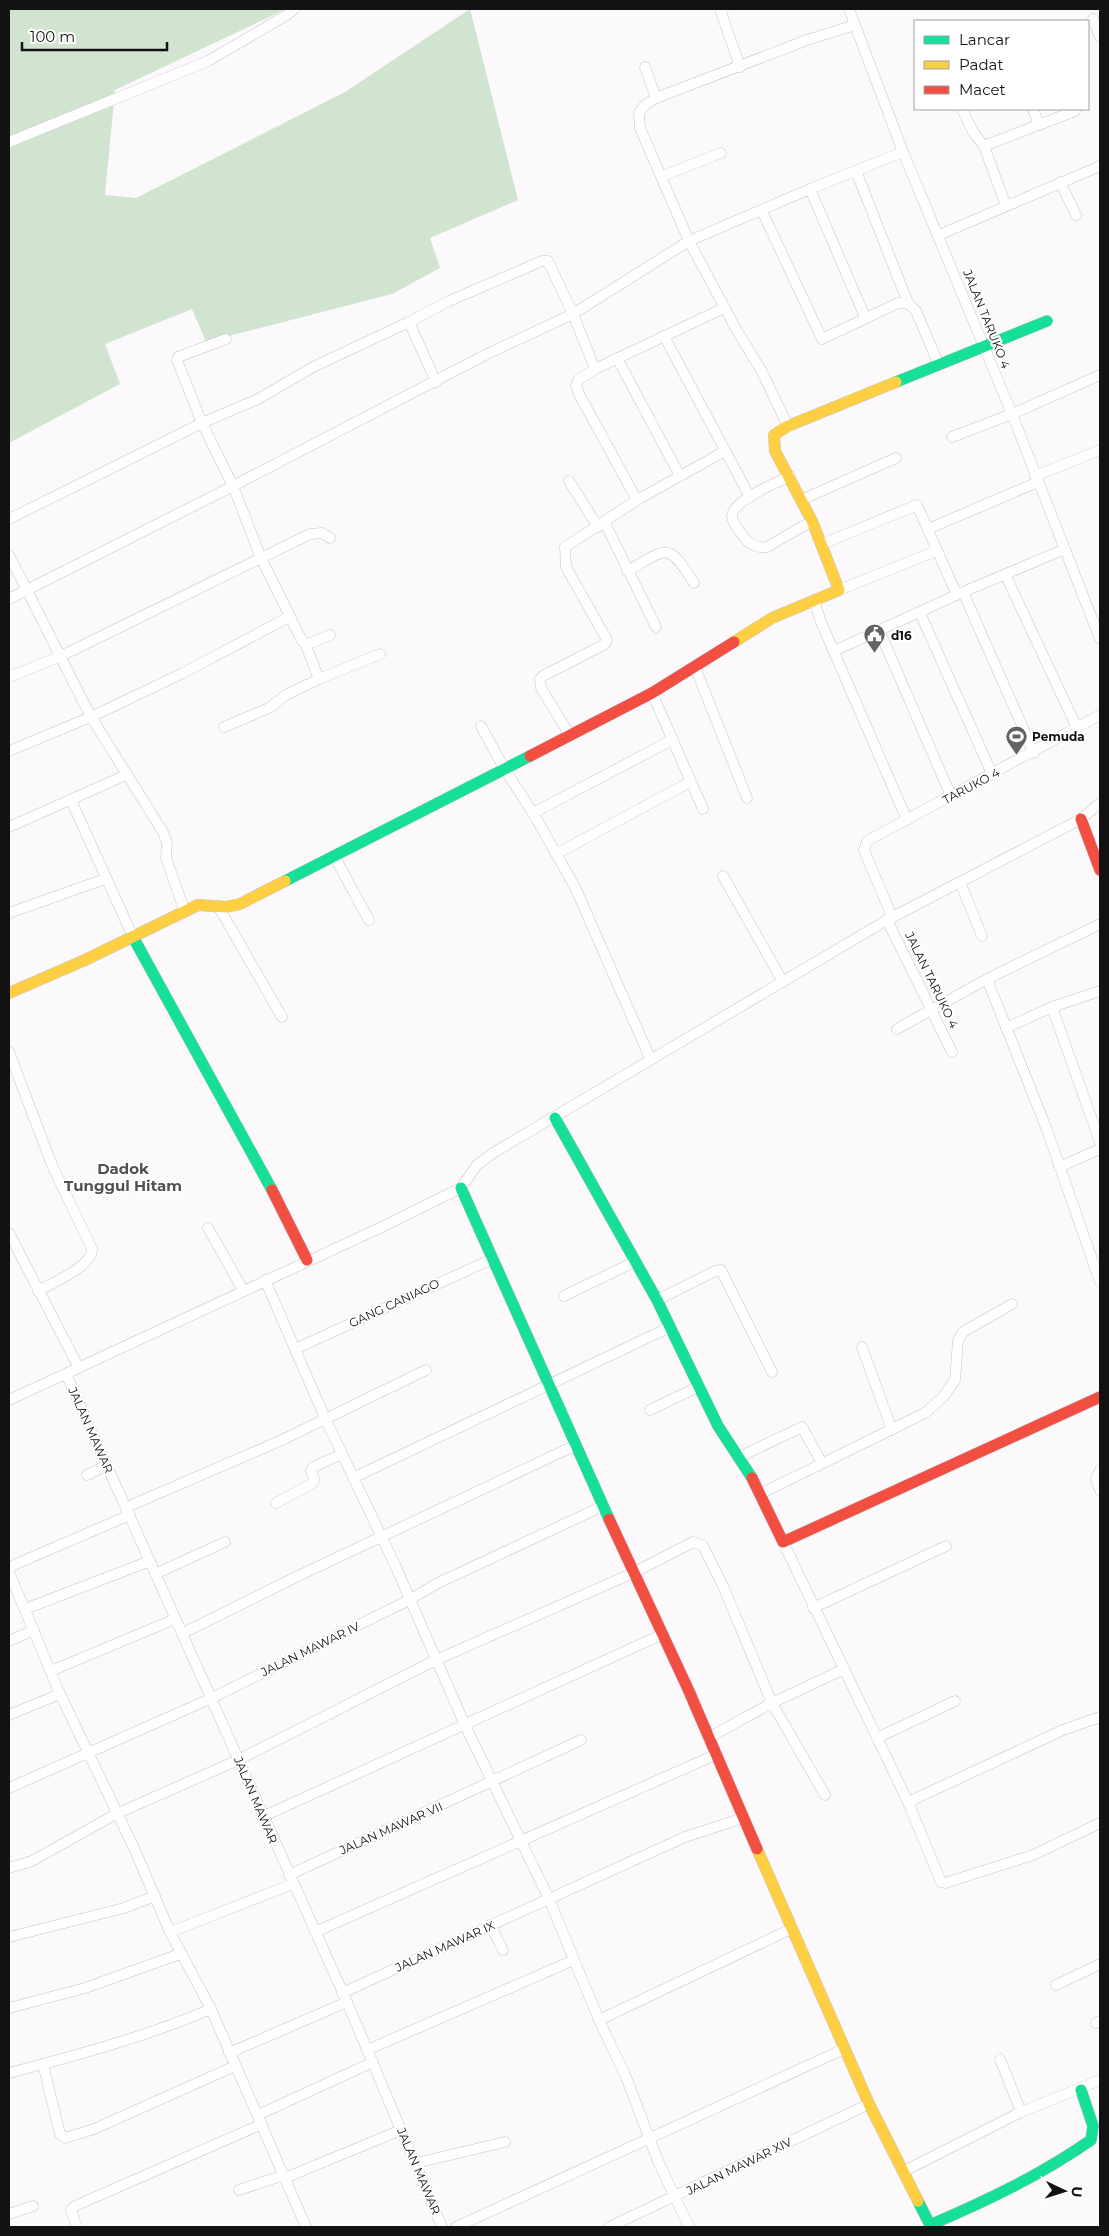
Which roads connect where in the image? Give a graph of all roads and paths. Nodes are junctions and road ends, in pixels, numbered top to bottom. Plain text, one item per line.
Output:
1 (294, 9) edge
2 (720, 9) edge
3 (850, 9) edge
4 (1093, 19) dead end
5 (855, 25) junction
6 (1100, 37) edge
7 (645, 67) dead end
8 (740, 67) junction
9 (656, 98) junction
10 (962, 110) edge
11 (1033, 110) edge
12 (1075, 111) dead end
13 (1039, 125) junction
14 (9, 142) edge
15 (984, 146) junction
16 (903, 152) junction
17 (721, 153) dead end
18 (1100, 166) edge
19 (856, 171) junction
20 (663, 176) junction
21 (1060, 182) junction
22 (810, 188) junction
23 (1006, 206) junction
24 (762, 210) junction
25 (1076, 215) dead end
26 (938, 235) junction
27 (689, 242) junction
28 (908, 303) junction
29 (724, 308) junction
30 (573, 314) junction
31 (865, 317) junction
32 (1047, 321) dead end
33 (409, 322) junction
34 (664, 336) junction
35 (226, 338) dead end
36 (982, 348) junction
37 (617, 358) junction
38 (939, 365) junction
39 (594, 369) junction
40 (1100, 374) edge
41 (436, 382) junction
42 (1012, 414) junction
43 (202, 423) junction
44 (788, 426) junction
45 (952, 437) dead end
46 (1100, 450) edge
47 (725, 451) junction
48 (896, 458) dead end
49 (680, 476) junction
50 (790, 476) junction
51 (1037, 479) junction
52 (569, 481) dead end
53 (233, 486) junction
54 (750, 497) junction
55 (636, 500) junction
56 (801, 500) junction
57 (9, 519) edge
58 (812, 521) junction
59 (602, 525) junction
60 (928, 529) junction
61 (330, 538) dead end
62 (822, 544) junction
63 (1065, 549) junction
64 (936, 551) junction
65 (9, 556) edge
66 (261, 558) junction
67 (627, 571) junction
68 (1005, 574) junction
69 (694, 583) dead end
70 (839, 590) junction
71 (26, 591) junction
72 (960, 593) junction
73 (9, 599) edge
74 (814, 600) junction
75 (920, 613) junction
76 (289, 617) junction
77 (656, 627) dead end
78 (880, 630) junction
79 (330, 635) dead end
80 (1100, 639) edge
81 (305, 643) junction
82 (834, 651) junction
83 (380, 654) dead end
84 (61, 656) junction
85 (695, 667) junction
86 (9, 677) edge
87 (319, 679) junction
88 (652, 693) junction
89 (1100, 715) edge
90 (91, 717) junction
91 (481, 726) dead end
92 (224, 727) dead end
93 (1077, 728) junction
94 (569, 734) junction
95 (672, 740) junction
96 (9, 750) edge
97 (1034, 753) junction
98 (505, 770) junction
99 (992, 774) junction
100 (126, 775) junction
101 (690, 782) junction
102 (952, 796) junction
103 (747, 798) dead end
104 (71, 800) junction
105 (1100, 803) edge
106 (702, 809) dead end
107 (533, 813) junction
108 (1081, 819) junction
109 (907, 820) junction
110 (9, 827) edge
111 (867, 841) joint
112 (556, 854) junction
113 (334, 856) junction
114 (1100, 870) edge
115 (724, 876) dead end
116 (104, 879) junction
117 (960, 882) junction
118 (218, 906) junction
119 (185, 912) junction
120 (9, 913) edge
121 (889, 919) junction
122 (370, 920) dead end
123 (1100, 924) edge
124 (982, 936) dead end
125 (133, 937) junction
126 (987, 980) junction
127 (783, 982) junction
128 (9, 993) edge
129 (1099, 995) edge
130 (1052, 1007) junction
131 (932, 1008) junction
132 (282, 1017) dead end
133 (1006, 1028) junction
134 (897, 1029) dead end
135 (9, 1052) edge
136 (952, 1052) dead end
137 (650, 1058) junction
138 (555, 1118) junction
139 (1100, 1142) edge
140 (1100, 1149) edge
141 (1059, 1167) junction
142 (461, 1188) junction
143 (208, 1228) dead end
144 (9, 1233) edge
145 (492, 1259) junction
146 (307, 1260) junction
147 (636, 1261) junction
148 (265, 1280) junction
149 (1100, 1282) edge
150 (243, 1290) junction
151 (38, 1291) junction
152 (564, 1296) dead end
153 (657, 1300) junction
154 (1012, 1304) dead end
155 (670, 1327) junction
156 (862, 1347) dead end
157 (296, 1349) junction
158 (79, 1368) junction
159 (426, 1370) dead end
160 (772, 1372) dead end
161 (66, 1374) junction
162 (548, 1384) junction
163 (698, 1387) junction
164 (1100, 1397) edge
165 (9, 1400) edge
166 (650, 1410) dead end
167 (325, 1418) junction
168 (892, 1430) junction
169 (576, 1446) junction
170 (342, 1454) junction
171 (739, 1457) junction
172 (822, 1464) junction
173 (107, 1465) junction
174 (1100, 1470) edge
175 (86, 1475) dead end
176 (353, 1478) junction
177 (1100, 1490) edge
178 (760, 1494) junction
179 (276, 1503) dead end
180 (603, 1506) junction
181 (128, 1511) junction
182 (382, 1538) junction
183 (224, 1542) dead end
184 (783, 1542) junction
185 (946, 1546) dead end
186 (150, 1561) junction
187 (9, 1567) edge
188 (9, 1572) edge
189 (633, 1573) junction
190 (155, 1574) junction
191 (409, 1600) junction
192 (25, 1608) junction
193 (813, 1608) junction
194 (175, 1619) junction
195 (34, 1630) junction
196 (183, 1633) junction
197 (663, 1634) junction
198 (9, 1641) edge
199 (436, 1660) junction
200 (844, 1669) junction
201 (51, 1671) junction
202 (60, 1694) junction
203 (212, 1698) junction
204 (955, 1701) dead end
205 (772, 1703) junction
206 (9, 1715) edge
207 (1100, 1717) edge
208 (464, 1724) junction
209 (708, 1738) junction
210 (877, 1738) junction
211 (581, 1740) dead end
212 (87, 1753) junction
213 (715, 1754) junction
214 (238, 1760) junction
215 (494, 1781) junction
216 (9, 1788) edge
217 (825, 1795) dead end
218 (908, 1802) junction
219 (116, 1814) junction
220 (262, 1817) junction
221 (744, 1818) junction
222 (1100, 1823) edge
223 (520, 1840) junction
224 (9, 1868) edge
225 (291, 1880) junction
226 (155, 1896) junction
227 (549, 1900) junction
228 (490, 1925) junction
229 (791, 1929) junction
230 (170, 1932) junction
231 (315, 1932) junction
232 (9, 1937) edge
233 (503, 1950) dead end
234 (180, 1954) junction
235 (574, 1960) junction
236 (1100, 1964) edge
237 (1056, 1985) dead end
238 (345, 1997) junction
239 (9, 2008) edge
240 (211, 2009) junction
241 (599, 2020) junction
242 (844, 2049) junction
243 (367, 2050) junction
244 (229, 2053) junction
245 (1000, 2059) dead end
246 (373, 2062) junction
247 (43, 2064) junction
248 (235, 2066) junction
249 (9, 2072) edge
250 (1100, 2080) edge
251 (1080, 2090) junction
252 (870, 2104) junction
253 (1021, 2112) junction
254 (260, 2120) junction
255 (401, 2130) junction
256 (649, 2137) junction
257 (505, 2142) dead end
258 (416, 2163) junction
259 (904, 2171) junction
260 (284, 2177) junction
261 (239, 2190) dead end
262 (674, 2197) junction
263 (33, 2206) dead end
264 (9, 2214) edge
265 (303, 2226) edge
266 (77, 2227) edge
267 (442, 2227) edge
268 (456, 2227) edge
269 (608, 2227) edge
270 (689, 2227) edge

1 - 14 street
2 - 8 street
3 - 5 street, JALAN TARUKO 4
4 - 6 street
5 - 8 street
5 - 16 street, JALAN TARUKO 4
7 - 9 street
8 - 9 street
9 - 20 street
10 - 15 street
11 - 13 street
12 - 13 street
13 - 15 street
15 - 23 street
16 - 19 street
16 - 26 street, JALAN TARUKO 4
17 - 20 street
18 - 21 street
19 - 22 street
19 - 28 street
20 - 27 street
21 - 23 street
21 - 25 street
22 - 24 street
22 - 31 street
23 - 26 street
24 - 27 street
24 - 31 street
26 - 36 street, JALAN TARUKO 4
27 - 29 street
27 - 30 street
28 - 31 street
28 - 38 street
29 - 34 street
29 - 44 street
30 - 33 street
30 - 39 street
30 - 41 street
32 - 36 street
33 - 41 street
33 - 43 street
34 - 37 street
34 - 47 street
35 - 43 street
36 - 38 street
36 - 42 street, JALAN TARUKO 4
37 - 39 street
37 - 49 street
38 - 44 street
39 - 55 street
40 - 42 street
41 - 53 street
42 - 45 street
42 - 51 street, JALAN TARUKO 4
43 - 53 street
43 - 57 street
44 - 50 street
46 - 51 street
47 - 49 street
47 - 54 street
48 - 56 street
49 - 55 street
50 - 54 street
50 - 56 street
51 - 60 street
51 - 63 street, JALAN TARUKO 4
52 - 59 street
53 - 66 street
53 - 71 street
54 - 58 street
55 - 59 street
56 - 58 street
58 - 62 street
59 - 67 street
59 - 94 street
60 - 62 street
60 - 64 street
61 - 66 street
62 - 70 street
63 - 68 street
63 - 80 street, JALAN TARUKO 4
64 - 70 street
64 - 72 street
65 - 71 street
66 - 76 street
66 - 84 street
67 - 69 street
67 - 77 street
68 - 72 street
68 - 93 street
70 - 74 street
71 - 73 street
71 - 84 street
72 - 75 street
72 - 97 street
74 - 82 street
74 - 85 street
75 - 78 street
75 - 99 street
76 - 81 street
76 - 90 street
78 - 82 street
78 - 102 street
79 - 81 street
81 - 87 street
82 - 109 street
83 - 87 street
84 - 86 street
84 - 90 street
85 - 88 street
85 - 103 street
87 - 92 street
88 - 94 street
88 - 95 street
89 - 93 street, TARUKO 4
90 - 96 street
90 - 100 street
91 - 98 street
93 - 97 street, TARUKO 4
94 - 98 street
95 - 101 street
95 - 107 street
97 - 99 street, TARUKO 4
98 - 107 street
98 - 113 street
99 - 102 street, TARUKO 4
100 - 104 street
100 - 119 street
101 - 106 street
101 - 112 street
102 - 109 street, TARUKO 4
104 - 110 street
104 - 116 street
105 - 108 street
107 - 112 street
108 - 114 street
108 - 117 street
109 - 111 street, TARUKO 4
111 - 121 street, JALAN TARUKO 4
112 - 137 street
113 - 118 street
113 - 122 street
115 - 127 street
116 - 120 street
116 - 125 street
117 - 121 street
117 - 124 street
118 - 119 street
118 - 132 street
119 - 125 street
121 - 127 street
121 - 131 street, JALAN TARUKO 4
123 - 126 street
125 - 128 street
125 - 146 street
126 - 131 street
126 - 133 street
127 - 137 street
129 - 130 street
130 - 133 street
130 - 139 street
131 - 134 street
131 - 136 street, JALAN TARUKO 4
133 - 141 street
135 - 151 street
137 - 138 street
138 - 142 street
138 - 147 street
140 - 141 street
141 - 149 street
142 - 145 street
142 - 146 street
143 - 150 street
144 - 151 street
145 - 157 street, GANG CANIAGO
145 - 162 street
146 - 148 street
147 - 152 street
147 - 153 street
148 - 150 street
148 - 157 street
150 - 158 street
151 - 158 street
153 - 155 street
153 - 160 street
154 - 168 street
155 - 162 street
155 - 163 street
156 - 168 street
157 - 167 street
158 - 161 street
159 - 167 street
161 - 165 street
161 - 173 street, JALAN MAWAR
162 - 169 street
162 - 176 street
163 - 166 street
163 - 171 street
164 - 184 street
167 - 170 street
167 - 181 street
168 - 172 street
169 - 180 street
169 - 182 street
170 - 176 street
170 - 179 street
171 - 172 street
171 - 178 street
172 - 178 street
173 - 175 street
173 - 181 street, JALAN MAWAR
174 - 177 street
176 - 182 street
178 - 184 street
180 - 189 street
180 - 191 street, JALAN MAWAR IV
181 - 186 street, JALAN MAWAR
181 - 187 street
182 - 191 street
182 - 196 street
183 - 190 street
184 - 193 street
185 - 193 street
186 - 190 street, JALAN MAWAR
186 - 192 street
188 - 192 street
189 - 197 street
189 - 199 street
189 - 205 street
190 - 194 street, JALAN MAWAR
191 - 199 street
191 - 203 street, JALAN MAWAR IV
192 - 195 street
193 - 200 street
194 - 196 street, JALAN MAWAR
194 - 201 street
195 - 198 street
195 - 201 street
196 - 203 street, JALAN MAWAR
197 - 208 street
197 - 209 street
199 - 208 street
199 - 214 street
200 - 205 street
200 - 210 street
201 - 202 street
202 - 206 street
202 - 212 street
203 - 212 street, JALAN MAWAR IV
203 - 214 street, JALAN MAWAR
204 - 210 street
205 - 209 street
205 - 217 street
207 - 218 street
208 - 215 street
208 - 220 street
209 - 213 street
210 - 218 street
211 - 215 street, JALAN MAWAR VII
212 - 216 street, JALAN MAWAR IV
212 - 219 street
213 - 221 street
213 - 223 street
214 - 219 street
214 - 220 street, JALAN MAWAR
215 - 223 street
215 - 225 street, JALAN MAWAR VII
218 - 222 street
219 - 224 street
219 - 226 street
220 - 225 street, JALAN MAWAR
221 - 227 street, JALAN MAWAR IX
221 - 229 street
223 - 227 street
223 - 231 street
225 - 230 street, JALAN MAWAR VII
225 - 231 street, JALAN MAWAR
226 - 230 street
226 - 232 street
227 - 228 street, JALAN MAWAR IX
227 - 235 street
228 - 233 street
228 - 238 street, JALAN MAWAR IX
229 - 241 street
229 - 242 street
230 - 234 street
231 - 238 street, JALAN MAWAR
234 - 239 street
234 - 240 street
235 - 241 street
235 - 243 street
236 - 237 street
238 - 243 street, JALAN MAWAR
238 - 244 street, JALAN MAWAR IX
240 - 244 street
240 - 247 street
241 - 256 street
242 - 252 street
242 - 256 street
243 - 246 street, JALAN MAWAR
244 - 248 street
245 - 253 street
246 - 254 street
246 - 255 street, JALAN MAWAR
247 - 248 street
247 - 249 street
248 - 254 street
250 - 251 street
251 - 253 street
251 - 259 street
252 - 259 street
252 - 262 street, JALAN MAWAR XIV
253 - 259 street
254 - 260 street
254 - 266 street
255 - 258 street, JALAN MAWAR
255 - 260 street
256 - 262 street
256 - 268 street
257 - 258 street
258 - 267 street, JALAN MAWAR
260 - 261 street
260 - 265 street
262 - 269 street, JALAN MAWAR XIV
262 - 270 street
263 - 264 street

